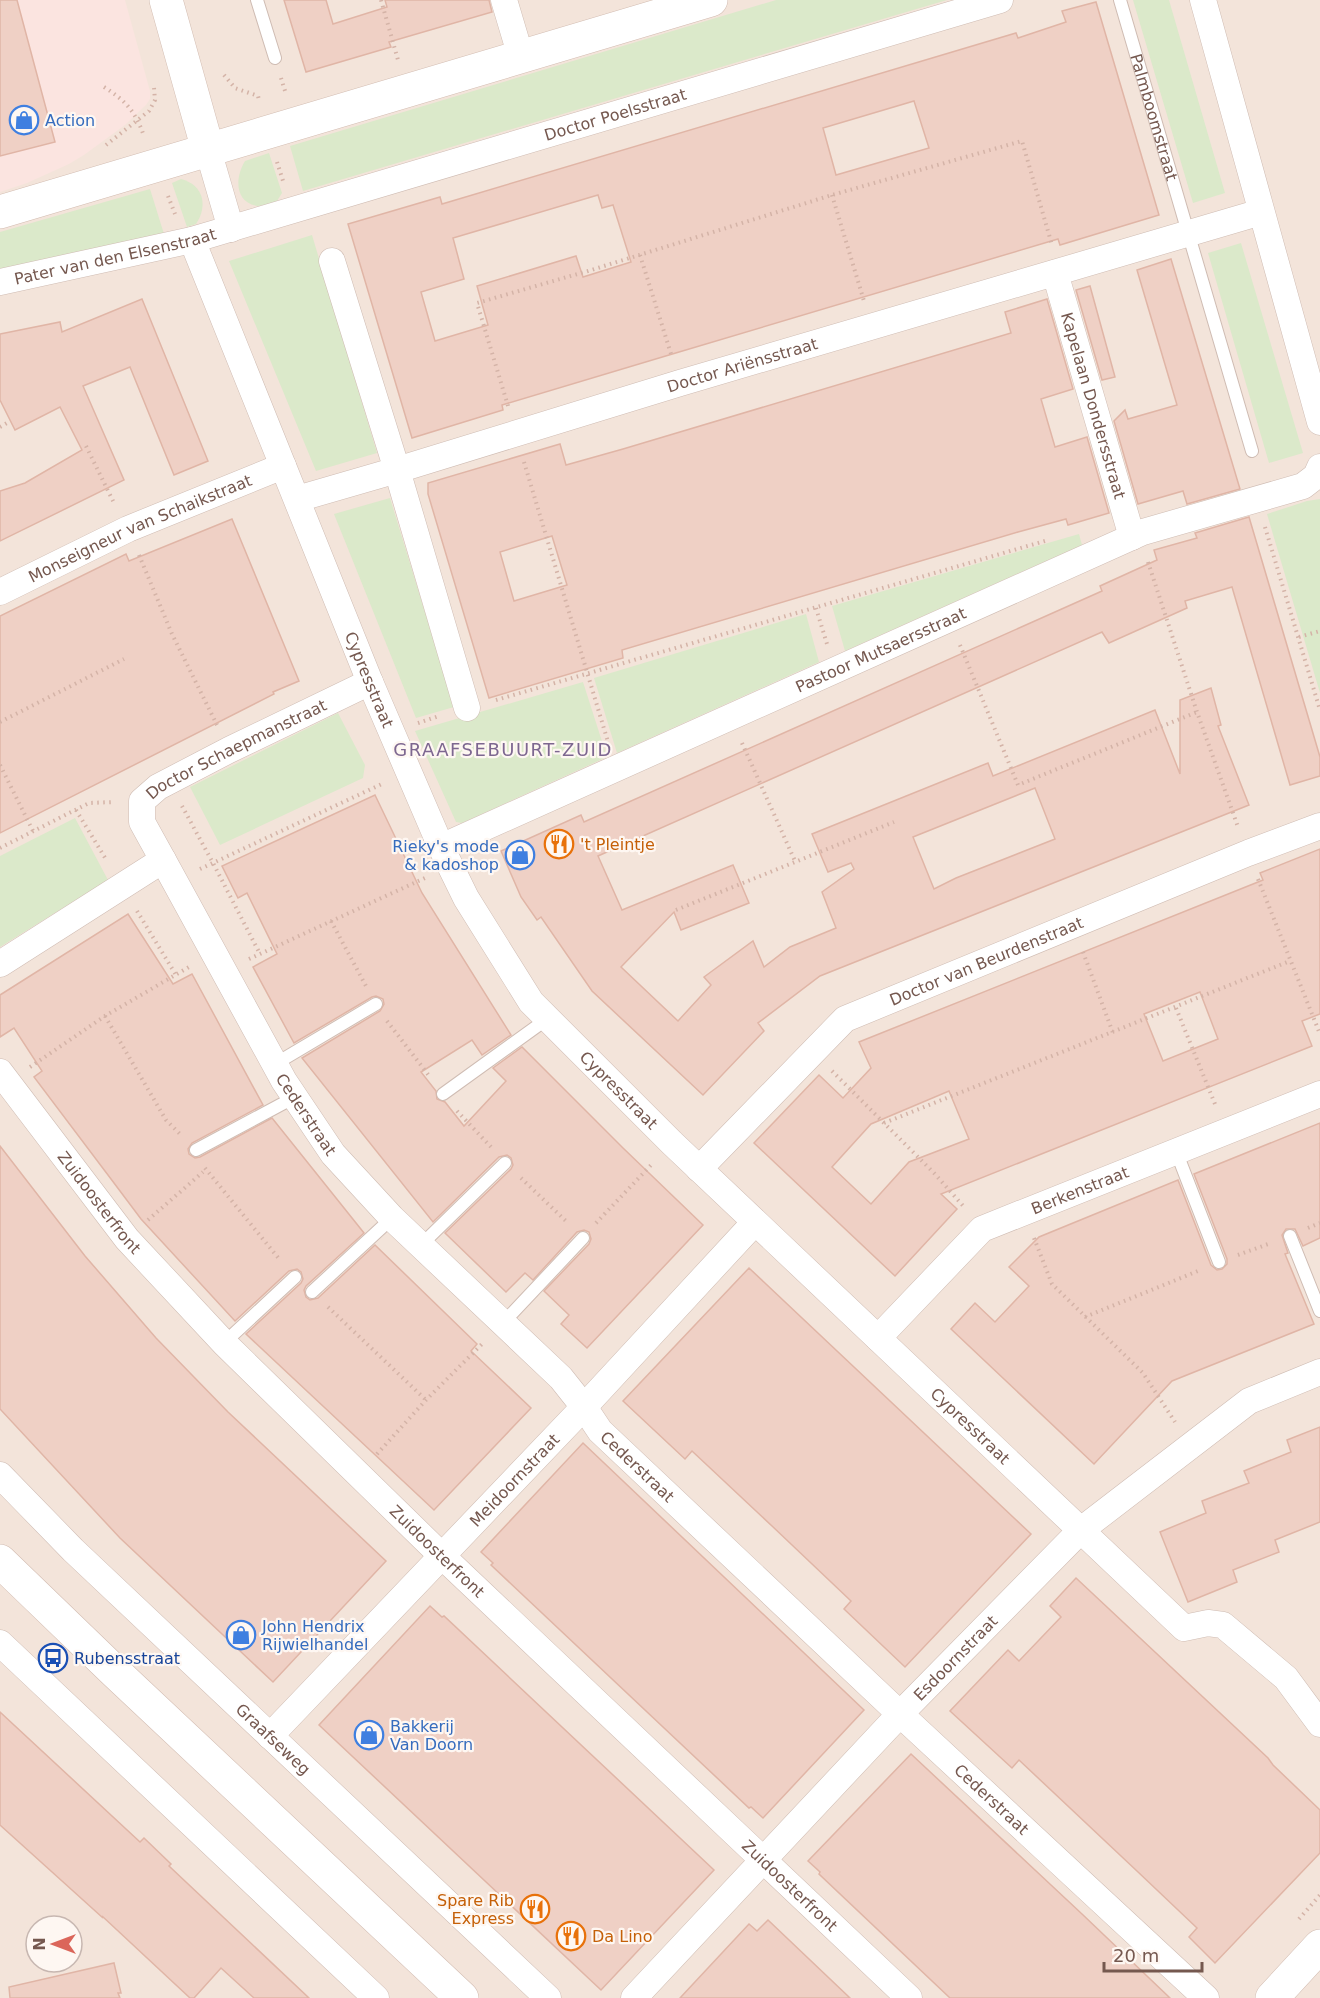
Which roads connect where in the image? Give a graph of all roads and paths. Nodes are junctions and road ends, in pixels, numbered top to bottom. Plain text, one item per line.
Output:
1 (166, 0) edge
2 (257, 0) edge
3 (381, 0) edge
4 (504, 0) edge
5 (711, 0) edge
6 (999, 0) edge
7 (1120, 0) edge
8 (1203, 0) edge
9 (521, 57) junction
10 (275, 58) dead end
11 (151, 77) dead end
12 (104, 87) dead end
13 (408, 91) junction
14 (208, 150) junction
15 (832, 195) junction
16 (0, 212) edge
17 (1261, 212) junction
18 (231, 229) junction
19 (1187, 233) junction
20 (192, 240) junction
21 (640, 255) junction
22 (332, 261) dead end
23 (1055, 273) junction
24 (0, 282) edge
25 (872, 327) junction
26 (680, 383) junction
27 (1320, 422) edge
28 (7, 423) dead end
29 (0, 427) edge
30 (516, 434) junction
31 (86, 446) dead end
32 (1252, 451) dead end
33 (283, 466) junction
34 (1320, 467) edge
35 (397, 470) junction
36 (297, 499) junction
37 (1257, 499) junction
38 (128, 529) junction
39 (1132, 537) junction
40 (1053, 539) dead end
41 (0, 592) edge
42 (816, 608) junction
43 (950, 619) junction
44 (1320, 631) edge
45 (1299, 638) junction
46 (124, 659) dead end
47 (835, 671) junction
48 (588, 674) junction
49 (370, 682) junction
50 (466, 708) junction
51 (1320, 710) edge
52 (1197, 712) junction
53 (731, 717) junction
54 (0, 722) edge
55 (390, 730) junction
56 (229, 750) junction
57 (0, 765) edge
58 (616, 769) junction
59 (408, 772) junction
60 (169, 782) junction
61 (142, 801) junction
62 (894, 822) dead end
63 (1320, 826) edge
64 (33, 831) junction
65 (0, 848) edge
66 (1248, 854) junction
67 (445, 857) junction
68 (795, 861) junction
69 (213, 863) junction
70 (169, 871) junction
71 (676, 910) dead end
72 (1073, 925) junction
73 (260, 954) junction
74 (1290, 961) junction
75 (219, 962) junction
76 (0, 964) edge
77 (376, 1004) dead end
78 (1176, 1008) junction
79 (105, 1016) junction
80 (547, 1018) junction
81 (1113, 1033) junction
82 (1320, 1035) edge
83 (813, 1051) junction
84 (275, 1064) junction
85 (4, 1077) edge
86 (443, 1094) dead end
87 (1320, 1094) edge
88 (295, 1097) junction
89 (884, 1123) junction
90 (1226, 1131) junction
91 (672, 1143) junction
92 (196, 1150) junction
93 (1176, 1151) junction
94 (505, 1162) dead end
95 (699, 1168) junction
96 (206, 1170) junction
97 (1025, 1212) junction
98 (392, 1218) junction
99 (755, 1222) junction
100 (982, 1229) junction
101 (1290, 1236) dead end
102 (583, 1238) joint
103 (127, 1239) junction
104 (420, 1246) junction
105 (1219, 1262) dead end
106 (295, 1277) joint
107 (312, 1292) joint
108 (1320, 1311) edge
109 (504, 1322) junction
110 (878, 1338) junction
111 (224, 1343) junction
112 (1320, 1372) edge
113 (426, 1400) junction
114 (584, 1407) junction
115 (1191, 1445) junction
116 (0, 1475) edge
117 (358, 1475) junction
118 (1081, 1530) junction
119 (442, 1556) junction
120 (0, 1561) edge
121 (0, 1643) edge
122 (900, 1714) junction
123 (1320, 1724) edge
124 (270, 1736) junction
125 (764, 1860) junction
126 (1320, 1946) edge
127 (376, 1998) edge
128 (462, 1998) edge
129 (548, 1998) edge
130 (634, 1998) edge
131 (909, 1998) edge
132 (1206, 1998) edge
133 (1272, 1998) edge

1 - 14 street
2 - 10 lane
3 - 13 path
4 - 9 street
5 - 9 street
6 - 18 street, Doctor Poelsstraat
7 - 19 lane, Palmboomstraat
8 - 17 street
9 - 13 street
11 - 12 path
13 - 14 street
14 - 16 street
14 - 18 street
15 - 21 path
15 - 23 path
15 - 25 path
17 - 19 street
17 - 27 street
18 - 20 street, Pater van den Elsenstraat
19 - 23 street, Doctor Ariënsstraat
19 - 32 lane, Palmboomstraat
20 - 24 street, Pater van den Elsenstraat
20 - 33 street, Cypresstraat
21 - 26 path
21 - 30 path
22 - 35 street
23 - 25 street, Doctor Ariënsstraat
23 - 39 street, Kapelaan Dondersstraat
25 - 26 street, Doctor Ariënsstraat
26 - 30 street, Doctor Ariënsstraat
28 - 29 path
30 - 35 street, Doctor Ariënsstraat
30 - 48 path
31 - 38 path
33 - 36 street, Cypresstraat
33 - 38 street, Monseigneur van Schaikstraat
34 - 37 street, Pastoor Mutsaersstraat
35 - 36 street, Doctor Ariënsstraat
35 - 50 street
36 - 49 street, Cypresstraat
37 - 39 street, Pastoor Mutsaersstraat
37 - 45 path
38 - 41 street, Monseigneur van Schaikstraat
38 - 56 path
39 - 43 street, Pastoor Mutsaersstraat
39 - 52 path
40 - 42 path
42 - 47 path
42 - 48 path
43 - 47 street, Pastoor Mutsaersstraat
43 - 52 path
44 - 45 path
45 - 51 path
46 - 54 path
47 - 53 street, Pastoor Mutsaersstraat
48 - 50 path
48 - 58 path
49 - 55 street, Cypresstraat
49 - 56 street, Doctor Schaepmanstraat
50 - 55 path
52 - 66 path
53 - 58 street, Pastoor Mutsaersstraat
53 - 68 path
55 - 59 street, Cypresstraat
56 - 60 street, Doctor Schaepmanstraat
57 - 64 path
58 - 67 street, Pastoor Mutsaersstraat
59 - 67 street, Cypresstraat
59 - 69 path
60 - 61 street, Doctor Schaepmanstraat
60 - 69 path
61 - 64 path
61 - 70 street, Doctor Schaepmanstraat
62 - 68 path
63 - 66 street, Doctor van Beurdenstraat
64 - 65 path
66 - 72 street, Doctor van Beurdenstraat
66 - 74 path
67 - 73 path
67 - 80 street, Cypresstraat
68 - 71 path
69 - 70 path
69 - 73 path
70 - 75 street, Cederstraat
70 - 76 street
72 - 81 path
72 - 83 street, Doctor van Beurdenstraat
73 - 75 path
74 - 78 path
74 - 82 path
75 - 79 path
75 - 84 street, Cederstraat
77 - 84 lane
78 - 81 path
78 - 90 path
79 - 85 path
79 - 92 path
80 - 86 lane
80 - 91 street, Cypresstraat
81 - 89 path
83 - 89 path
83 - 95 street, Doctor van Beurdenstraat
84 - 88 street, Cederstraat
85 - 103 street, Zuidoosterfront
87 - 90 street, Berkenstraat
88 - 92 lane
88 - 98 street, Cederstraat
89 - 100 path
90 - 93 street, Berkenstraat
91 - 95 street, Cypresstraat
91 - 102 path
92 - 96 path
93 - 97 street, Berkenstraat
93 - 105 lane
94 - 104 lane
95 - 99 street, Cypresstraat
96 - 103 path
96 - 106 path
97 - 100 street, Berkenstraat
97 - 115 path
98 - 104 street, Cederstraat
98 - 107 lane
99 - 110 street, Cypresstraat
99 - 114 street, Meidoornstraat
100 - 110 street, Berkenstraat
101 - 108 lane
102 - 109 lane
103 - 111 street, Zuidoosterfront
104 - 109 street, Cederstraat
106 - 111 lane
107 - 113 path
109 - 113 path
109 - 114 street, Cederstraat
110 - 118 street, Cypresstraat
111 - 117 street, Zuidoosterfront
112 - 115 street, Esdoornstraat
113 - 117 path
114 - 119 street, Meidoornstraat
114 - 122 street, Cederstraat
115 - 118 street, Esdoornstraat
116 - 124 street, Graafseweg
117 - 119 street, Zuidoosterfront
118 - 122 street, Esdoornstraat
118 - 123 street, Cypresstraat
119 - 124 street, Meidoornstraat
119 - 125 street, Zuidoosterfront
120 - 128 street
121 - 127 street
122 - 125 street, Esdoornstraat
122 - 132 street, Cederstraat
124 - 129 street, Graafseweg
125 - 130 street, Esdoornstraat
125 - 131 street, Zuidoosterfront
126 - 133 street

